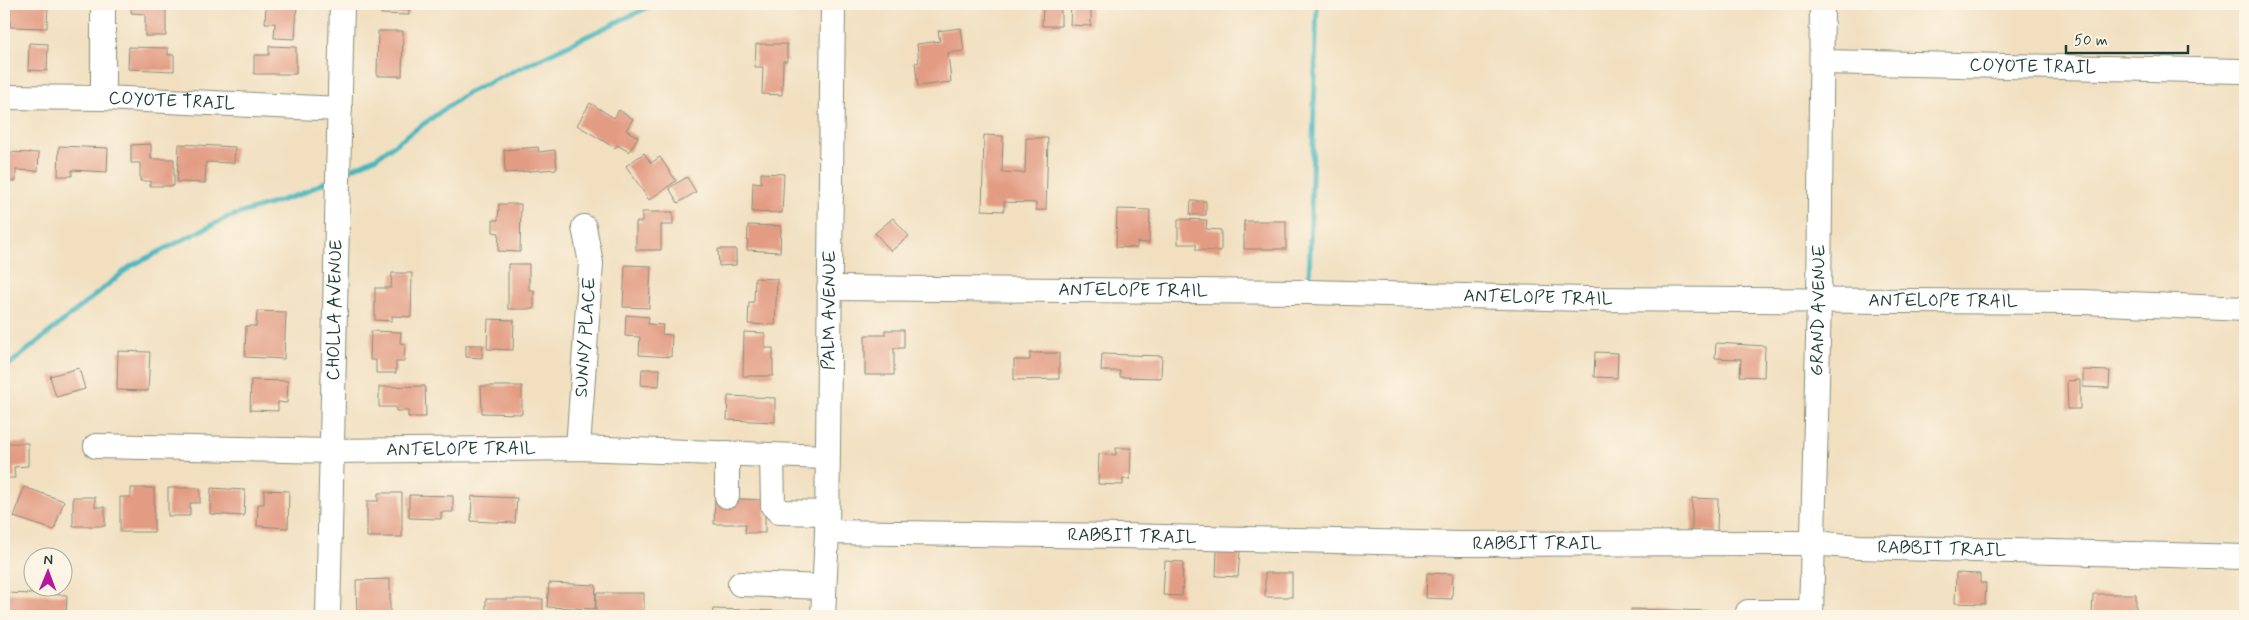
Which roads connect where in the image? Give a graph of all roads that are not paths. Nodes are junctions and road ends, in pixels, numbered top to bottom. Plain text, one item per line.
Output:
1 (103, 4) edge
2 (342, 4) edge
3 (833, 4) edge
4 (1822, 4) edge
5 (1822, 62) junction
6 (2245, 70) edge
7 (4, 97) edge
8 (103, 98) junction
9 (340, 109) junction
10 (584, 227) dead end
11 (829, 288) junction
12 (1819, 301) junction
13 (2245, 308) edge
14 (96, 446) dead end
15 (578, 448) junction
16 (332, 451) junction
17 (727, 453) junction
18 (772, 455) junction
19 (827, 457) junction
20 (727, 496) dead end
21 (827, 522) junction
22 (1813, 543) junction
23 (2245, 557) edge
24 (740, 584) dead end
25 (824, 587) junction
26 (1811, 614) edge
27 (328, 616) edge
28 (823, 616) edge
29 (1748, 616) edge

1 - 8 street
2 - 9 street, CHOLLA AVENUE
3 - 11 street, PALM AVENUE
4 - 5 street, GRAND AVENUE
5 - 6 street, COYOTE TRAIL
5 - 12 street, GRAND AVENUE
7 - 8 street, COYOTE TRAIL
8 - 9 street, COYOTE TRAIL
9 - 16 street, CHOLLA AVENUE
10 - 15 street, SUNNY PLACE
11 - 12 street, ANTELOPE TRAIL
11 - 19 street, PALM AVENUE
12 - 13 street, ANTELOPE TRAIL
12 - 22 street, GRAND AVENUE
14 - 16 street, ANTELOPE TRAIL
15 - 16 street, ANTELOPE TRAIL
15 - 17 street, ANTELOPE TRAIL
16 - 27 street, CHOLLA AVENUE
17 - 18 street, ANTELOPE TRAIL
17 - 20 street
18 - 19 street, ANTELOPE TRAIL
18 - 21 street, RABBIT TRAIL
19 - 21 street, PALM AVENUE
21 - 22 street, RABBIT TRAIL
21 - 25 street, PALM AVENUE
22 - 23 street, RABBIT TRAIL
22 - 26 street, GRAND AVENUE
24 - 25 street
25 - 28 street, PALM AVENUE
26 - 29 street

